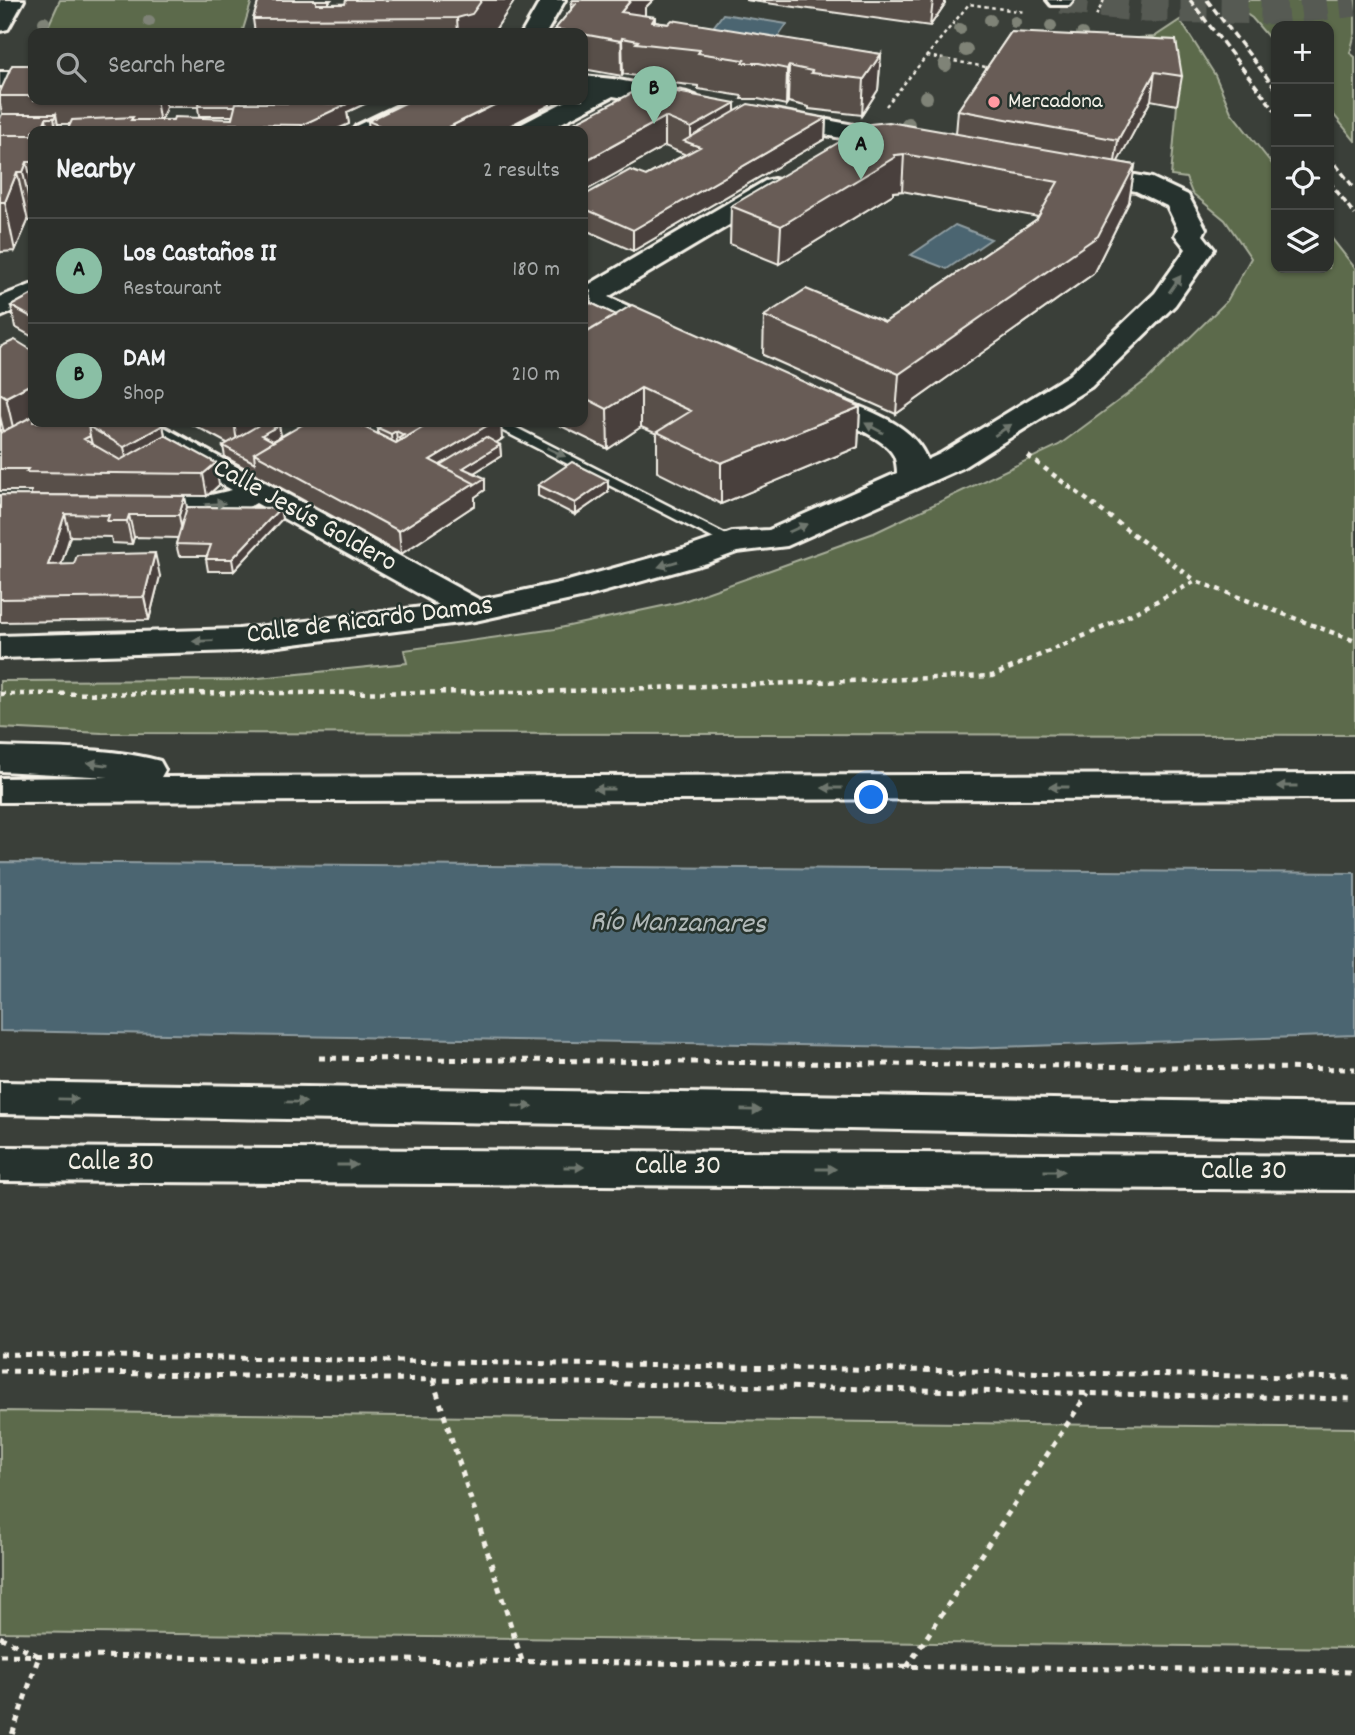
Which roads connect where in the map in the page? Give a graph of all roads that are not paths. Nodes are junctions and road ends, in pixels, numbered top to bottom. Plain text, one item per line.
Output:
1 (12, 0) edge
2 (553, 0) edge
3 (0, 24) edge
4 (537, 28) edge
5 (0, 79) edge
6 (28, 79) edge
7 (588, 84) edge
8 (613, 86) junction
9 (588, 99) edge
10 (705, 104) edge
11 (420, 105) edge
12 (577, 105) edge
13 (744, 112) edge
14 (375, 126) edge
15 (537, 126) edge
16 (863, 135) junction
17 (926, 146) edge
18 (832, 153) edge
19 (1062, 170) edge
20 (797, 174) edge
21 (28, 295) edge
22 (588, 296) edge
23 (588, 300) edge
24 (0, 309) edge
25 (687, 343) edge
26 (788, 388) edge
27 (142, 427) edge
28 (505, 427) edge
29 (912, 466) junction
30 (254, 489) junction
31 (105, 505) edge
32 (732, 542) junction
33 (475, 611) junction
34 (0, 647) edge
35 (0, 759) edge
36 (1355, 786) edge
37 (0, 790) edge
38 (312, 790) junction
39 (0, 1098) edge
40 (1355, 1121) edge
41 (0, 1164) edge
42 (254, 1165) junction
43 (1355, 1173) edge
44 (0, 1186) edge

1 - 3 main road
2 - 4 main road
5 - 6 main road
7 - 8 main road
8 - 9 main road
8 - 10 main road
11 - 14 main road
12 - 15 main road
13 - 16 main road
16 - 17 main road
16 - 18 main road
19 - 29 main road, Calle de Ricardo Damas
20 - 22 main road
21 - 24 main road
23 - 25 main road
29 -> 26 main road
27 - 30 main road, Calle Jesús Goldero
28 -> 32 lane
29 - 32 main road, Calle de Ricardo Damas
31 -> 30 main road
30 - 33 main road, Calle Jesús Goldero
32 -> 33 main road, Calle de Ricardo Damas
33 -> 34 main road, Calle de Ricardo Damas
38 -> 35 main road
36 -> 38 main road
37 - 38 main road
39 -> 40 main road
41 - 42 main road, Calle 30
42 -> 43 main road, Calle 30
42 - 44 main road

